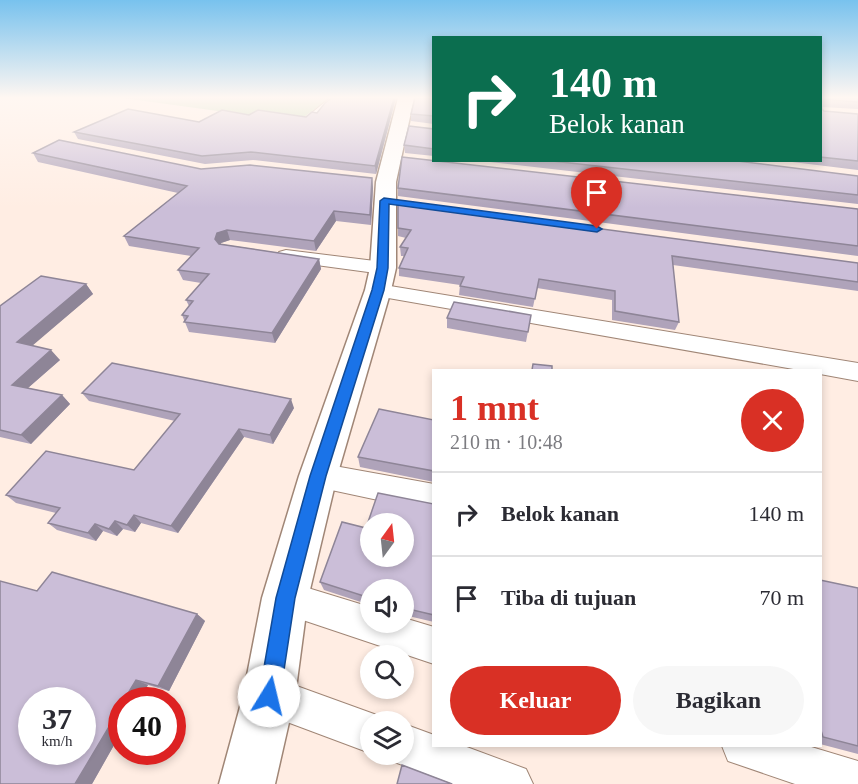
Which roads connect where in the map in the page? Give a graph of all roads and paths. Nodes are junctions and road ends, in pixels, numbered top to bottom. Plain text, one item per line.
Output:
1 (398, 152) edge
2 (264, 253) edge
3 (380, 279) junction
4 (858, 372) edge
5 (318, 476) junction
6 (432, 498) edge
7 (285, 598) junction
8 (432, 645) edge
9 (269, 696) junction
10 (360, 729) edge
11 (746, 747) edge
12 (414, 749) edge
13 (858, 783) edge
14 (247, 784) edge
15 (511, 784) edge

1 - 3 street
2 - 3 street
3 - 4 street
3 - 5 street
5 - 6 street
5 - 7 street
7 - 8 street
7 - 9 street
9 - 10 street
9 - 14 street
11 - 13 street
12 - 15 street

